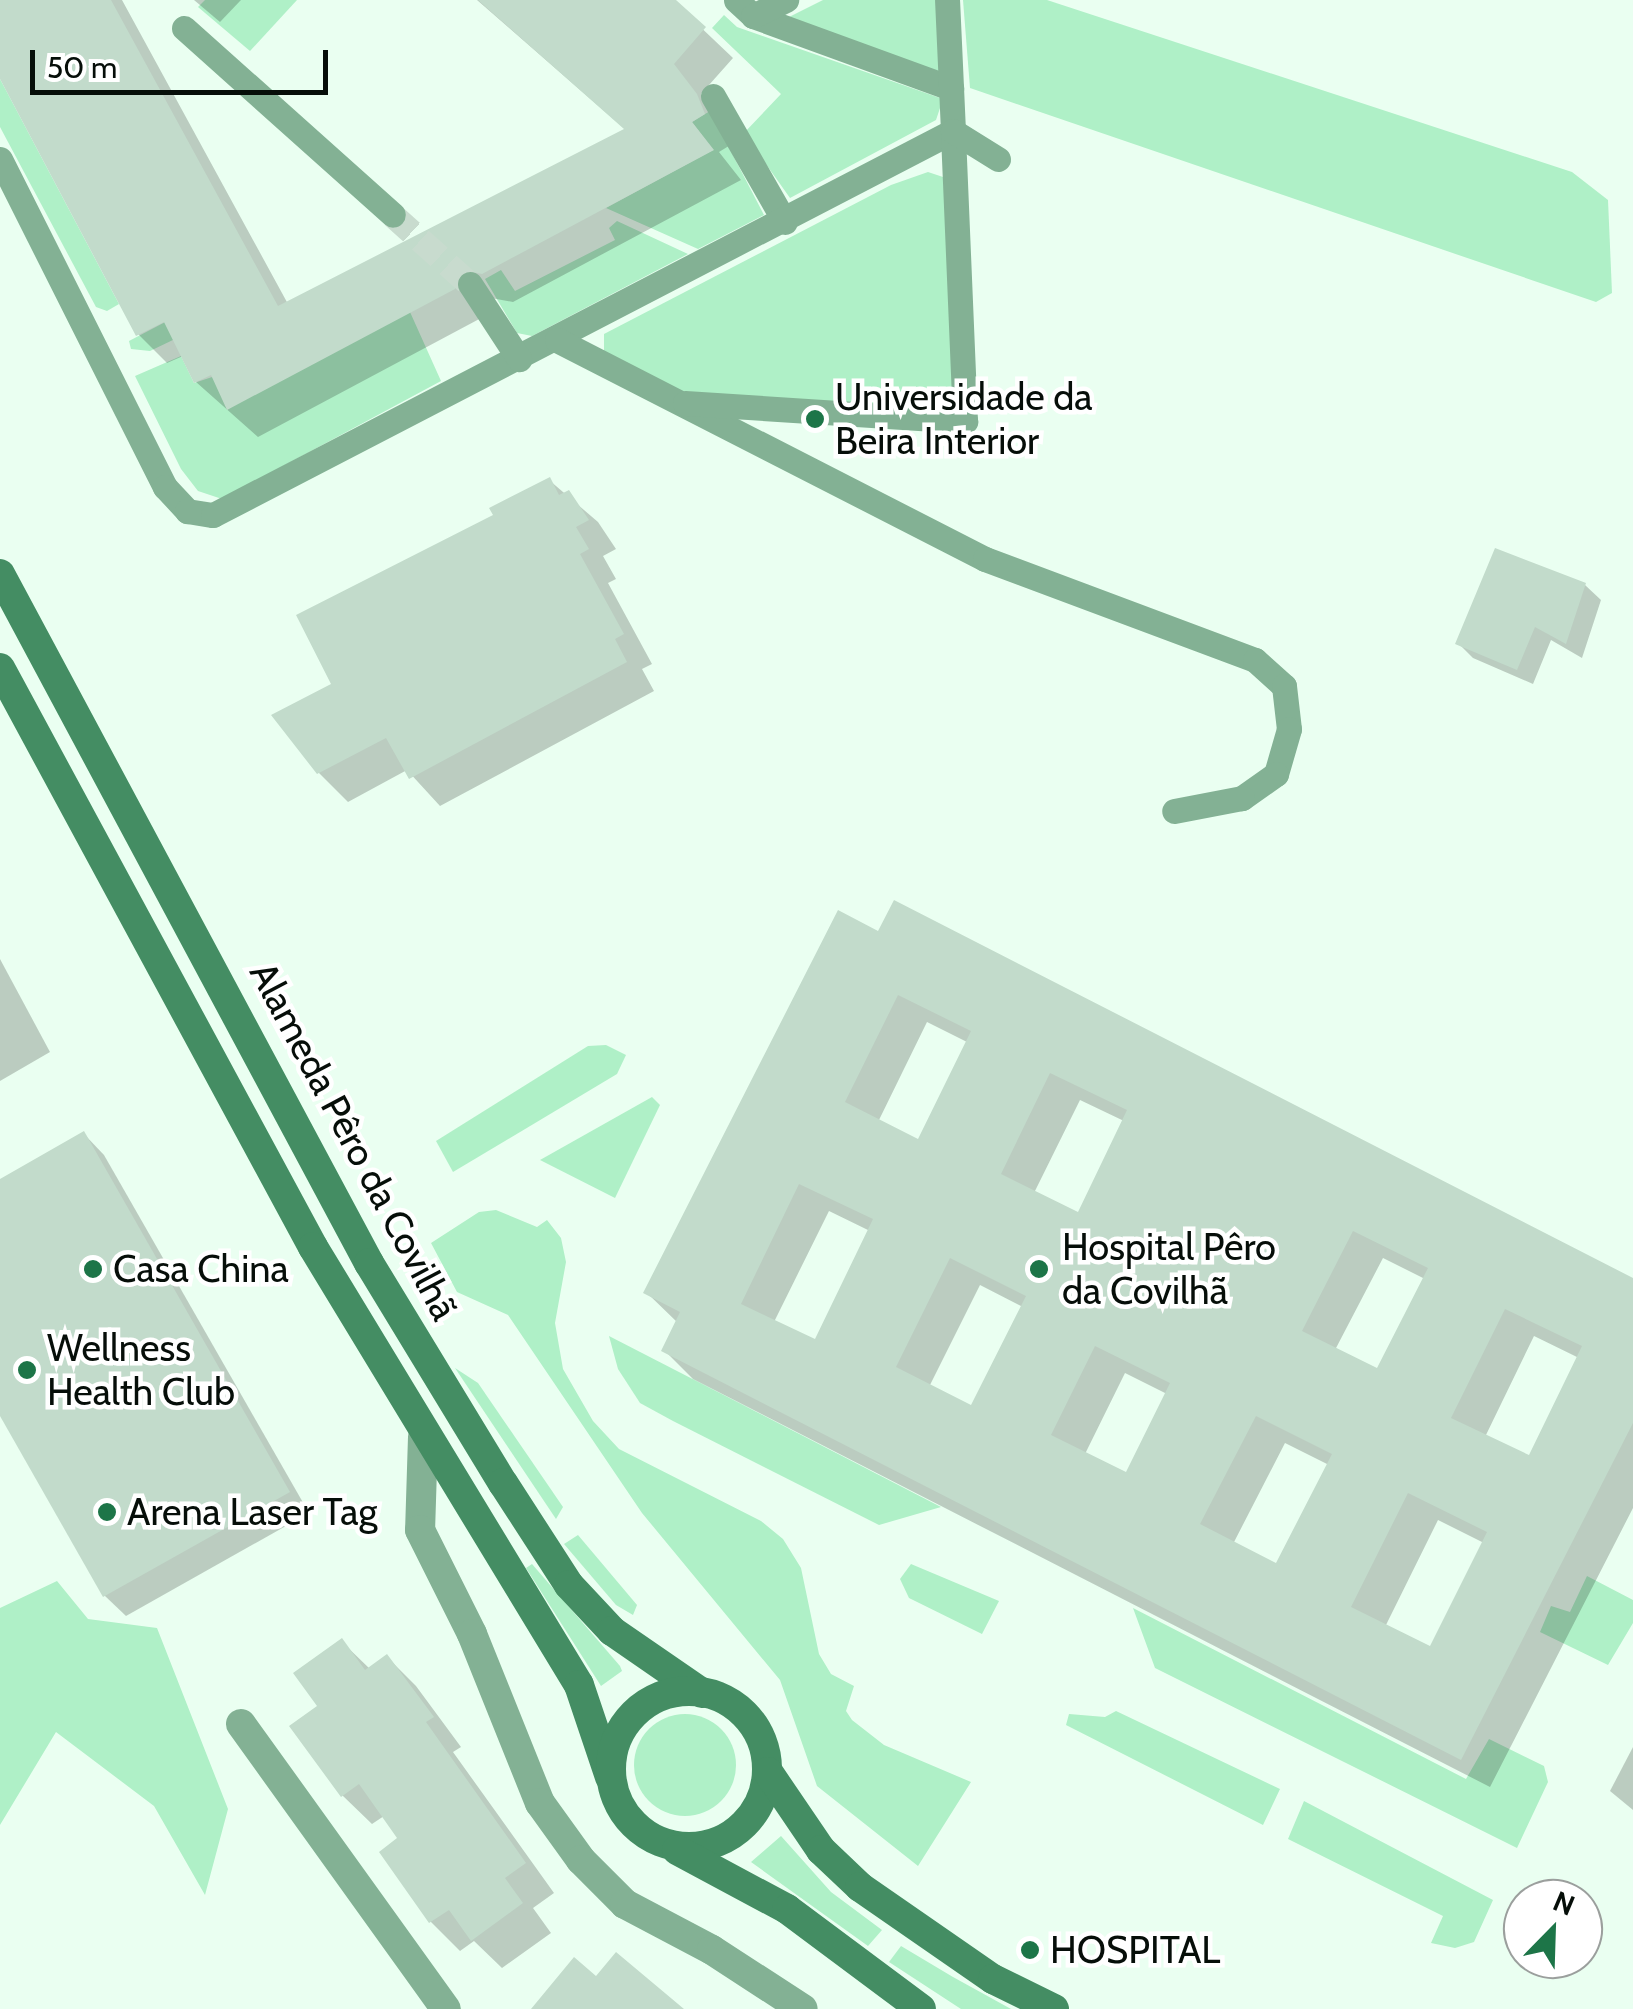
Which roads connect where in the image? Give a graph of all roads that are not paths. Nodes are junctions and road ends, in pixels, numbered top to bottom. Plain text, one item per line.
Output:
1 (786, 0) edge
2 (946, 0) edge
3 (745, 8) edge
4 (184, 28) dead end
5 (951, 88) junction
6 (714, 96) dead end
7 (954, 132) junction
8 (0, 159) edge
9 (998, 159) dead end
10 (392, 215) tunnel mouth
11 (785, 222) junction
12 (470, 284) tunnel mouth
13 (557, 340) junction
14 (519, 360) junction
15 (675, 403) junction
16 (0, 574) edge
17 (0, 668) edge
18 (1174, 811) dead end
19 (423, 1437) junction
20 (702, 1693) junction
21 (241, 1724) dead end
22 (768, 1772) junction
23 (610, 1777) junction
24 (665, 1844) junction
25 (446, 2009) edge
26 (802, 2009) edge
27 (921, 2009) edge
28 (1054, 2009) edge

1 - 3 street
2 - 5 street
3 - 5 street
4 - 10 street
5 - 7 street
6 - 11 street
7 - 9 street
7 - 11 street
7 - 15 street
8 - 14 street
11 - 13 street
12 - 14 street
13 - 14 street
13 - 15 street
15 - 18 street
16 - 20 main road, Alameda Pêro da Covilhã
17 - 19 main road
19 - 23 main road
19 - 26 street
20 - 22 main road, Alameda Pêro da Covilhã
20 - 23 main road
21 - 25 street
22 - 24 main road
22 - 28 main road, Alameda Pêro da Covilhã
23 - 24 main road
24 - 27 main road

